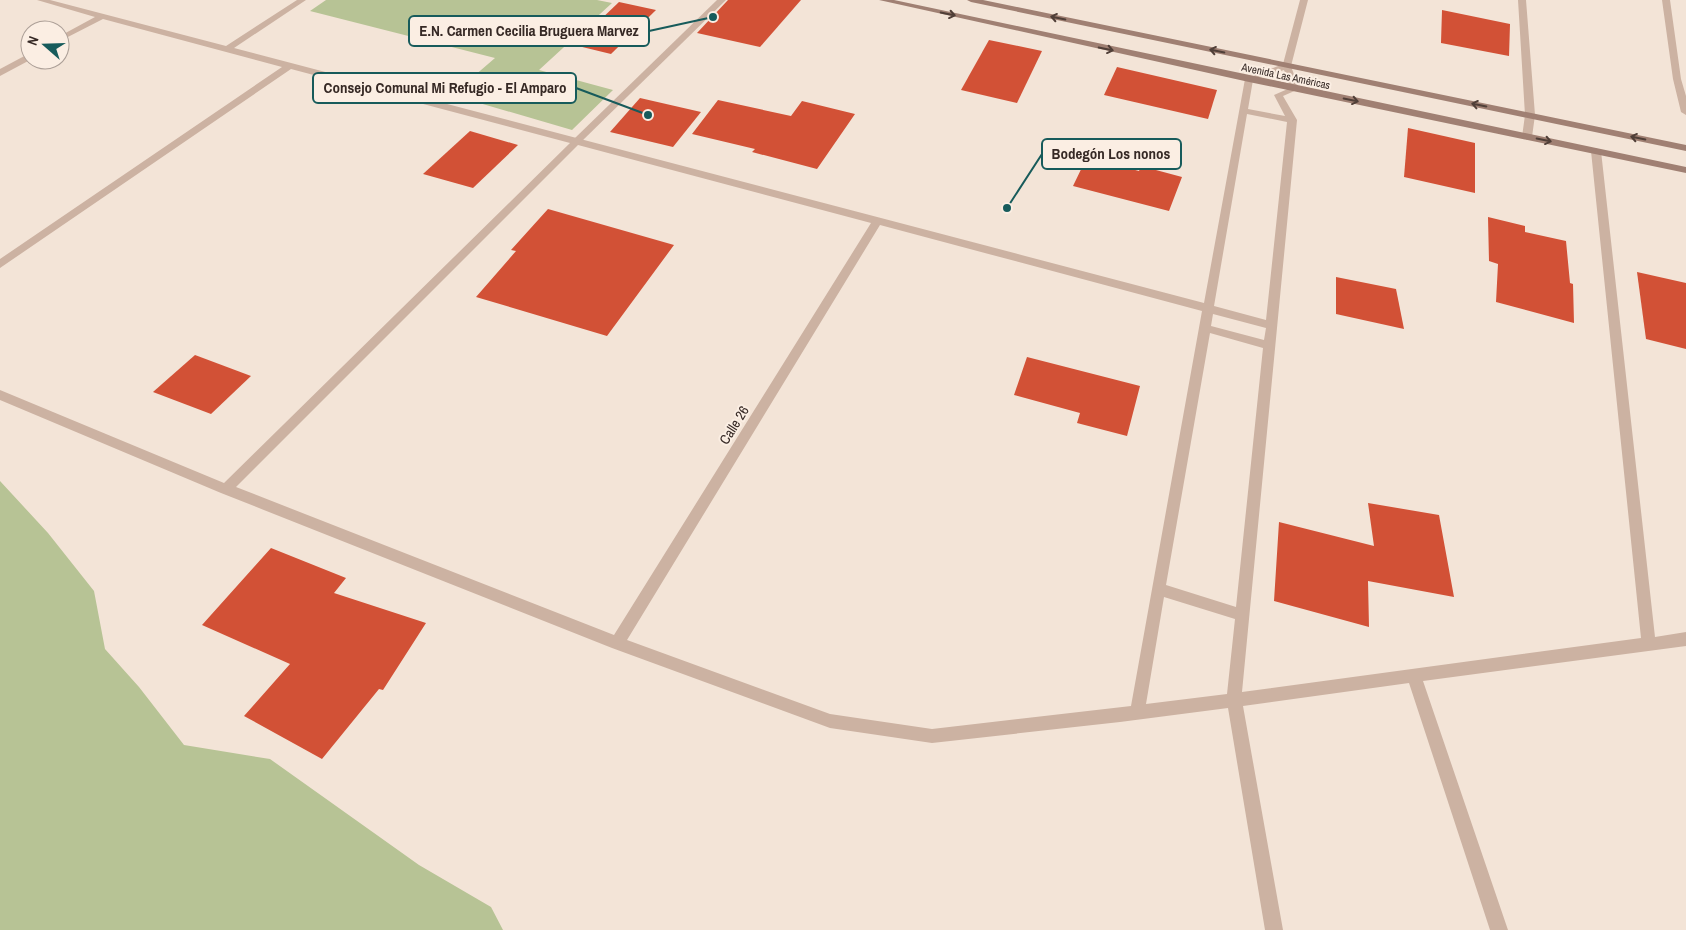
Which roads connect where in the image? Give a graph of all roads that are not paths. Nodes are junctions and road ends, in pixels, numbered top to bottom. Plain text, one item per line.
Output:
1 (40, 0) edge
2 (302, 0) edge
3 (722, 0) edge
4 (883, 0) edge
5 (971, 0) edge
6 (1304, 0) edge
7 (1522, 0) edge
8 (1666, 0) edge
9 (102, 16) junction
10 (70, 34) edge
11 (228, 50) junction
12 (20, 62) edge
13 (289, 66) junction
14 (1287, 66) junction
15 (0, 73) edge
16 (1681, 79) edge
17 (1249, 80) junction
18 (1295, 89) junction
19 (1244, 111) junction
20 (1686, 112) edge
21 (1530, 115) junction
22 (1292, 120) junction
23 (1527, 136) junction
24 (577, 142) junction
25 (1686, 148) edge
26 (1596, 151) junction
27 (1686, 170) edge
28 (877, 222) junction
29 (0, 264) edge
30 (1207, 309) junction
31 (1271, 325) junction
32 (1204, 328) junction
33 (1269, 345) junction
34 (0, 395) edge
35 (226, 489) junction
36 (1159, 589) junction
37 (1241, 615) junction
38 (1686, 639) edge
39 (617, 643) junction
40 (1649, 644) junction
41 (1414, 675) junction
42 (1234, 698) junction
43 (1137, 712) junction
44 (1274, 930) edge
45 (1499, 930) edge

1 - 9 street
2 - 11 street
3 - 24 street
4 -> 17 main road, Avenida Las Américas
14 -> 5 main road, Avenida Las Américas
6 - 14 street
7 - 21 street
8 - 16 street
9 - 10 street
9 - 11 street
11 - 13 street
12 - 15 street
13 - 24 street
13 - 29 street
14 - 17 street
14 - 18 street
21 -> 14 main road, Avenida Las Américas
16 - 20 street
17 - 18 main road, Avenida Las Américas
17 - 19 street
18 - 22 street
18 -> 23 main road, Avenida Las Américas
19 - 22 street
19 - 30 street
21 - 23 street
25 -> 21 main road, Avenida Las Américas
22 - 31 street
23 -> 26 main road, Avenida Las Américas
24 - 28 street
24 - 35 street
26 - 27 main road, Avenida Las Américas
26 - 40 street
28 - 30 street
28 - 39 street, Calle 26
30 - 31 street
30 - 32 street
31 - 33 street
32 - 33 street
32 - 36 street
33 - 37 street
34 - 35 street
35 - 39 street
36 - 37 street
36 - 43 street
37 - 42 street
38 - 40 street
39 - 43 street
40 - 41 street
41 - 42 street
41 - 45 street
42 - 43 street
42 - 44 street

